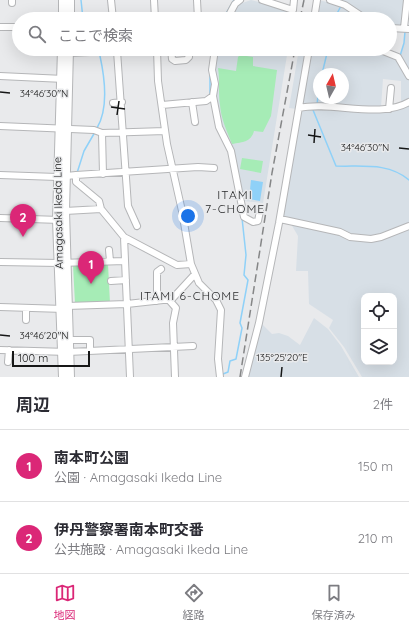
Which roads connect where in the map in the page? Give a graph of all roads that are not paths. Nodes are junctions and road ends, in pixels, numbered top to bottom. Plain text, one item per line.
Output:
1 (63, 0) edge
2 (70, 0) edge
3 (111, 0) edge
4 (154, 0) edge
5 (197, 0) edge
6 (240, 0) edge
7 (262, 0) edge
8 (294, 0) edge
9 (317, 0) edge
10 (330, 0) edge
11 (407, 0) edge
12 (62, 12) edge
13 (70, 12) edge
14 (112, 12) edge
15 (155, 12) edge
16 (198, 12) edge
17 (231, 12) edge
18 (315, 12) edge
19 (355, 12) edge
20 (0, 27) edge
21 (12, 27) edge
22 (407, 28) edge
23 (62, 56) edge
24 (68, 56) edge
25 (117, 56) edge
26 (158, 56) edge
27 (172, 56) edge
28 (189, 56) edge
29 (214, 56) edge
30 (308, 56) edge
31 (396, 56) edge
32 (0, 76) edge
33 (409, 76) edge
34 (64, 79) junction
35 (391, 88) dead end
36 (211, 98) junction
37 (122, 102) junction
38 (192, 102) junction
39 (409, 102) edge
40 (113, 103) dead end
41 (162, 105) junction
42 (299, 108) junction
43 (389, 108) junction
44 (195, 122) dead end
45 (0, 126) edge
46 (63, 128) junction
47 (165, 131) junction
48 (102, 133) junction
49 (124, 134) junction
50 (214, 168) dead end
51 (172, 170) junction
52 (125, 173) junction
53 (103, 174) junction
54 (0, 175) edge
55 (76, 175) junction
56 (61, 176) junction
57 (101, 209) junction
58 (65, 211) junction
59 (260, 211) dead end
60 (0, 218) edge
61 (280, 219) junction
62 (61, 220) junction
63 (137, 226) dead end
64 (409, 226) edge
65 (124, 237) junction
66 (109, 250) dead end
67 (110, 261) junction
68 (125, 261) junction
69 (0, 262) edge
70 (62, 263) junction
71 (191, 264) junction
72 (161, 269) dead end
73 (195, 274) junction
74 (126, 280) junction
75 (111, 281) dead end
76 (169, 300) junction
77 (158, 301) junction
78 (127, 304) junction
79 (0, 307) edge
80 (26, 308) junction
81 (65, 308) junction
82 (26, 320) dead end
83 (68, 340) junction
84 (193, 346) dead end
85 (174, 348) junction
86 (0, 350) edge
87 (9, 350) junction
88 (129, 350) junction
89 (90, 351) junction
90 (65, 352) junction
91 (8, 362) dead end
92 (63, 377) edge
93 (70, 377) edge
94 (130, 377) edge
95 (175, 377) edge
96 (220, 377) edge
97 (245, 377) edge

1 - 12 main road
2 - 13 main road
3 - 14 street
4 - 15 street
5 - 16 street
6 - 17 street
7 - 8 street
9 - 18 street
10 - 19 street
11 - 22 street
20 - 21 street
23 - 34 main road, Amagasaki Ikeda Line
24 - 34 main road, Amagasaki Ikeda Line
25 - 37 street
26 - 41 street
27 - 28 street
29 - 36 street
30 - 42 street
31 - 33 street
32 - 34 street
34 - 46 main road, Amagasaki Ikeda Line
35 - 43 street
36 - 38 street
36 - 59 street
37 - 40 street
37 - 49 street
38 - 41 street
38 - 44 street
39 - 43 street
41 - 47 street
42 - 43 street
42 - 61 street
45 - 46 street
46 - 48 street
46 - 56 main road, Amagasaki Ikeda Line
47 - 49 street
47 - 51 street
48 - 49 street
48 - 53 street
49 - 52 street
50 - 51 street
51 - 52 street
51 - 71 street
52 - 53 street
52 - 63 street
53 - 55 street
54 - 56 street
55 - 56 street
55 - 57 street
56 - 58 main road, Amagasaki Ikeda Line
56 - 62 main road, Amagasaki Ikeda Line
57 - 58 street
57 - 65 street
58 - 62 main road, Amagasaki Ikeda Line
60 - 62 street
61 - 64 street
61 - 97 street
62 - 70 main road, Amagasaki Ikeda Line
65 - 68 street
65 - 71 street
66 - 67 street
67 - 68 street
67 - 70 street
68 - 74 street
69 - 70 street
70 - 81 main road, Amagasaki Ikeda Line
71 - 73 street
72 - 77 street
73 - 76 street
73 - 96 street
74 - 75 street
74 - 78 street
76 - 77 street
76 - 85 street
77 - 78 street
78 - 81 street
78 - 88 street
79 - 80 street
80 - 81 street
80 - 82 street
81 - 83 main road, Amagasaki Ikeda Line
81 - 90 main road, Amagasaki Ikeda Line
83 - 89 street
83 - 90 main road, Amagasaki Ikeda Line
84 - 85 street
85 - 88 street
85 - 95 street
86 - 87 street
87 - 90 street
87 - 91 street
88 - 89 street
88 - 94 street
89 - 90 street
90 - 92 main road, Amagasaki Ikeda Line
90 - 93 main road, Amagasaki Ikeda Line

